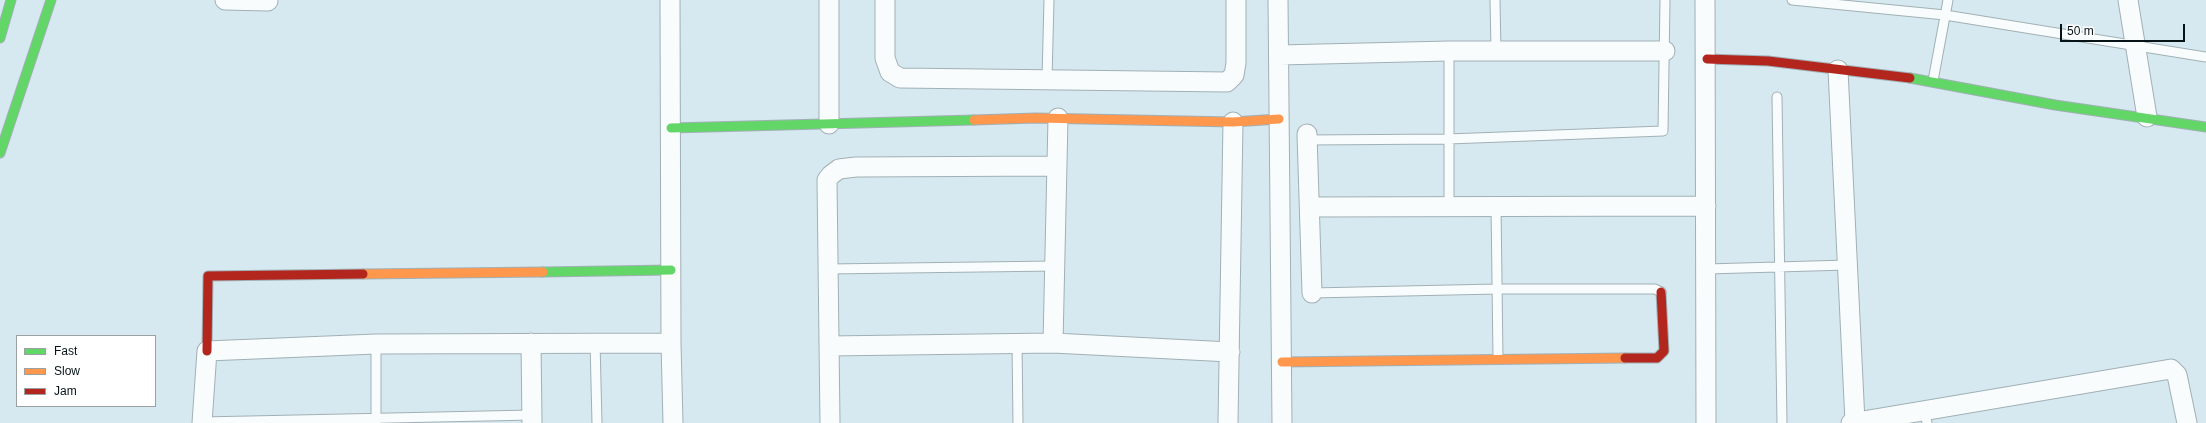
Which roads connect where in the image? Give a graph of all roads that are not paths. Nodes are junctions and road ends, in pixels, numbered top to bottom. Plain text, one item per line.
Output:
1 (11, 0) edge
2 (51, 0) edge
3 (225, 0) edge
4 (670, 0) edge
5 (829, 0) edge
6 (885, 0) edge
7 (1048, 0) edge
8 (1236, 0) edge
9 (1278, 0) edge
10 (1495, 0) edge
11 (1665, 0) edge
12 (1705, 0) edge
13 (1792, 0) edge
14 (1948, 0) edge
15 (2128, 0) edge
16 (268, 1) edge
17 (1946, 15) junction
18 (0, 38) edge
19 (2136, 45) junction
20 (1449, 51) junction
21 (1496, 51) junction
22 (1665, 51) junction
23 (1278, 55) junction
24 (2206, 57) edge
25 (1707, 59) junction
26 (1838, 70) junction
27 (1047, 79) junction
28 (1933, 81) junction
29 (1777, 97) dead end
30 (2147, 117) junction
31 (1058, 118) junction
32 (1279, 119) junction
33 (1233, 122) junction
34 (829, 124) junction
35 (2206, 127) edge
36 (671, 128) junction
37 (1307, 137) joint
38 (1448, 139) junction
39 (0, 153) edge
40 (1057, 166) junction
41 (1448, 205) junction
42 (1496, 205) junction
43 (1706, 206) junction
44 (1310, 207) junction
45 (1847, 265) junction
46 (1055, 266) junction
47 (1780, 268) junction
48 (828, 269) junction
49 (1706, 269) junction
50 (671, 270) junction
51 (1497, 289) junction
52 (1661, 292) joint
53 (1312, 293) joint
54 (595, 342) junction
55 (530, 343) junction
56 (1017, 343) junction
57 (376, 344) junction
58 (671, 344) junction
59 (1054, 344) junction
60 (829, 346) junction
61 (206, 352) junction
62 (1230, 352) junction
63 (1498, 360) junction
64 (1282, 362) junction
65 (1926, 417) edge
66 (532, 419) edge
67 (376, 420) edge
68 (202, 423) edge
69 (597, 423) edge
70 (673, 423) edge
71 (830, 423) edge
72 (1018, 423) edge
73 (1228, 423) edge
74 (1282, 423) edge
75 (1706, 423) edge
76 (1782, 423) edge
77 (1853, 423) edge
78 (2187, 423) edge

1 - 18 main road
2 - 39 main road
3 - 16 street
4 - 36 street
5 - 34 street
6 - 27 street
7 - 27 lane
8 - 27 street
9 - 23 street
10 - 21 lane
11 - 22 lane
12 - 25 street
13 - 17 lane
14 - 17 lane
15 - 19 street
17 - 19 lane
17 - 28 lane
19 - 24 lane
19 - 30 street
20 - 21 street
20 - 23 street
20 - 38 lane
21 - 22 street
22 - 38 lane
23 - 32 street
25 - 26 main road
25 - 43 street
26 - 28 main road
26 - 45 street
28 - 30 main road
29 - 47 lane
30 - 35 main road
31 - 33 main road
31 - 34 main road
31 - 40 street
32 - 33 main road
32 - 64 street
33 - 62 street
34 - 36 main road
36 - 50 street
37 - 38 lane
37 - 44 street
38 - 41 lane
40 - 46 street
40 - 48 street
41 - 42 street
41 - 44 street
42 - 43 street
42 - 51 lane
43 - 49 street
44 - 53 street
45 - 47 lane
45 - 77 street
46 - 48 lane
46 - 59 street
47 - 49 lane
47 - 76 lane
48 - 60 street
49 - 75 street
50 - 58 street
50 - 61 main road
51 - 52 lane
51 - 53 lane
51 - 63 lane
52 - 63 main road
54 - 55 street
54 - 58 street
54 - 69 lane
55 - 57 street
55 - 66 street
56 - 59 street
56 - 60 street
56 - 72 lane
57 - 61 street
57 - 67 lane
58 - 70 street
59 - 62 street
60 - 71 street
61 - 68 street
62 - 73 street
63 - 64 main road
64 - 74 street
65 - 77 street
65 - 78 street
66 - 67 lane
67 - 68 lane

